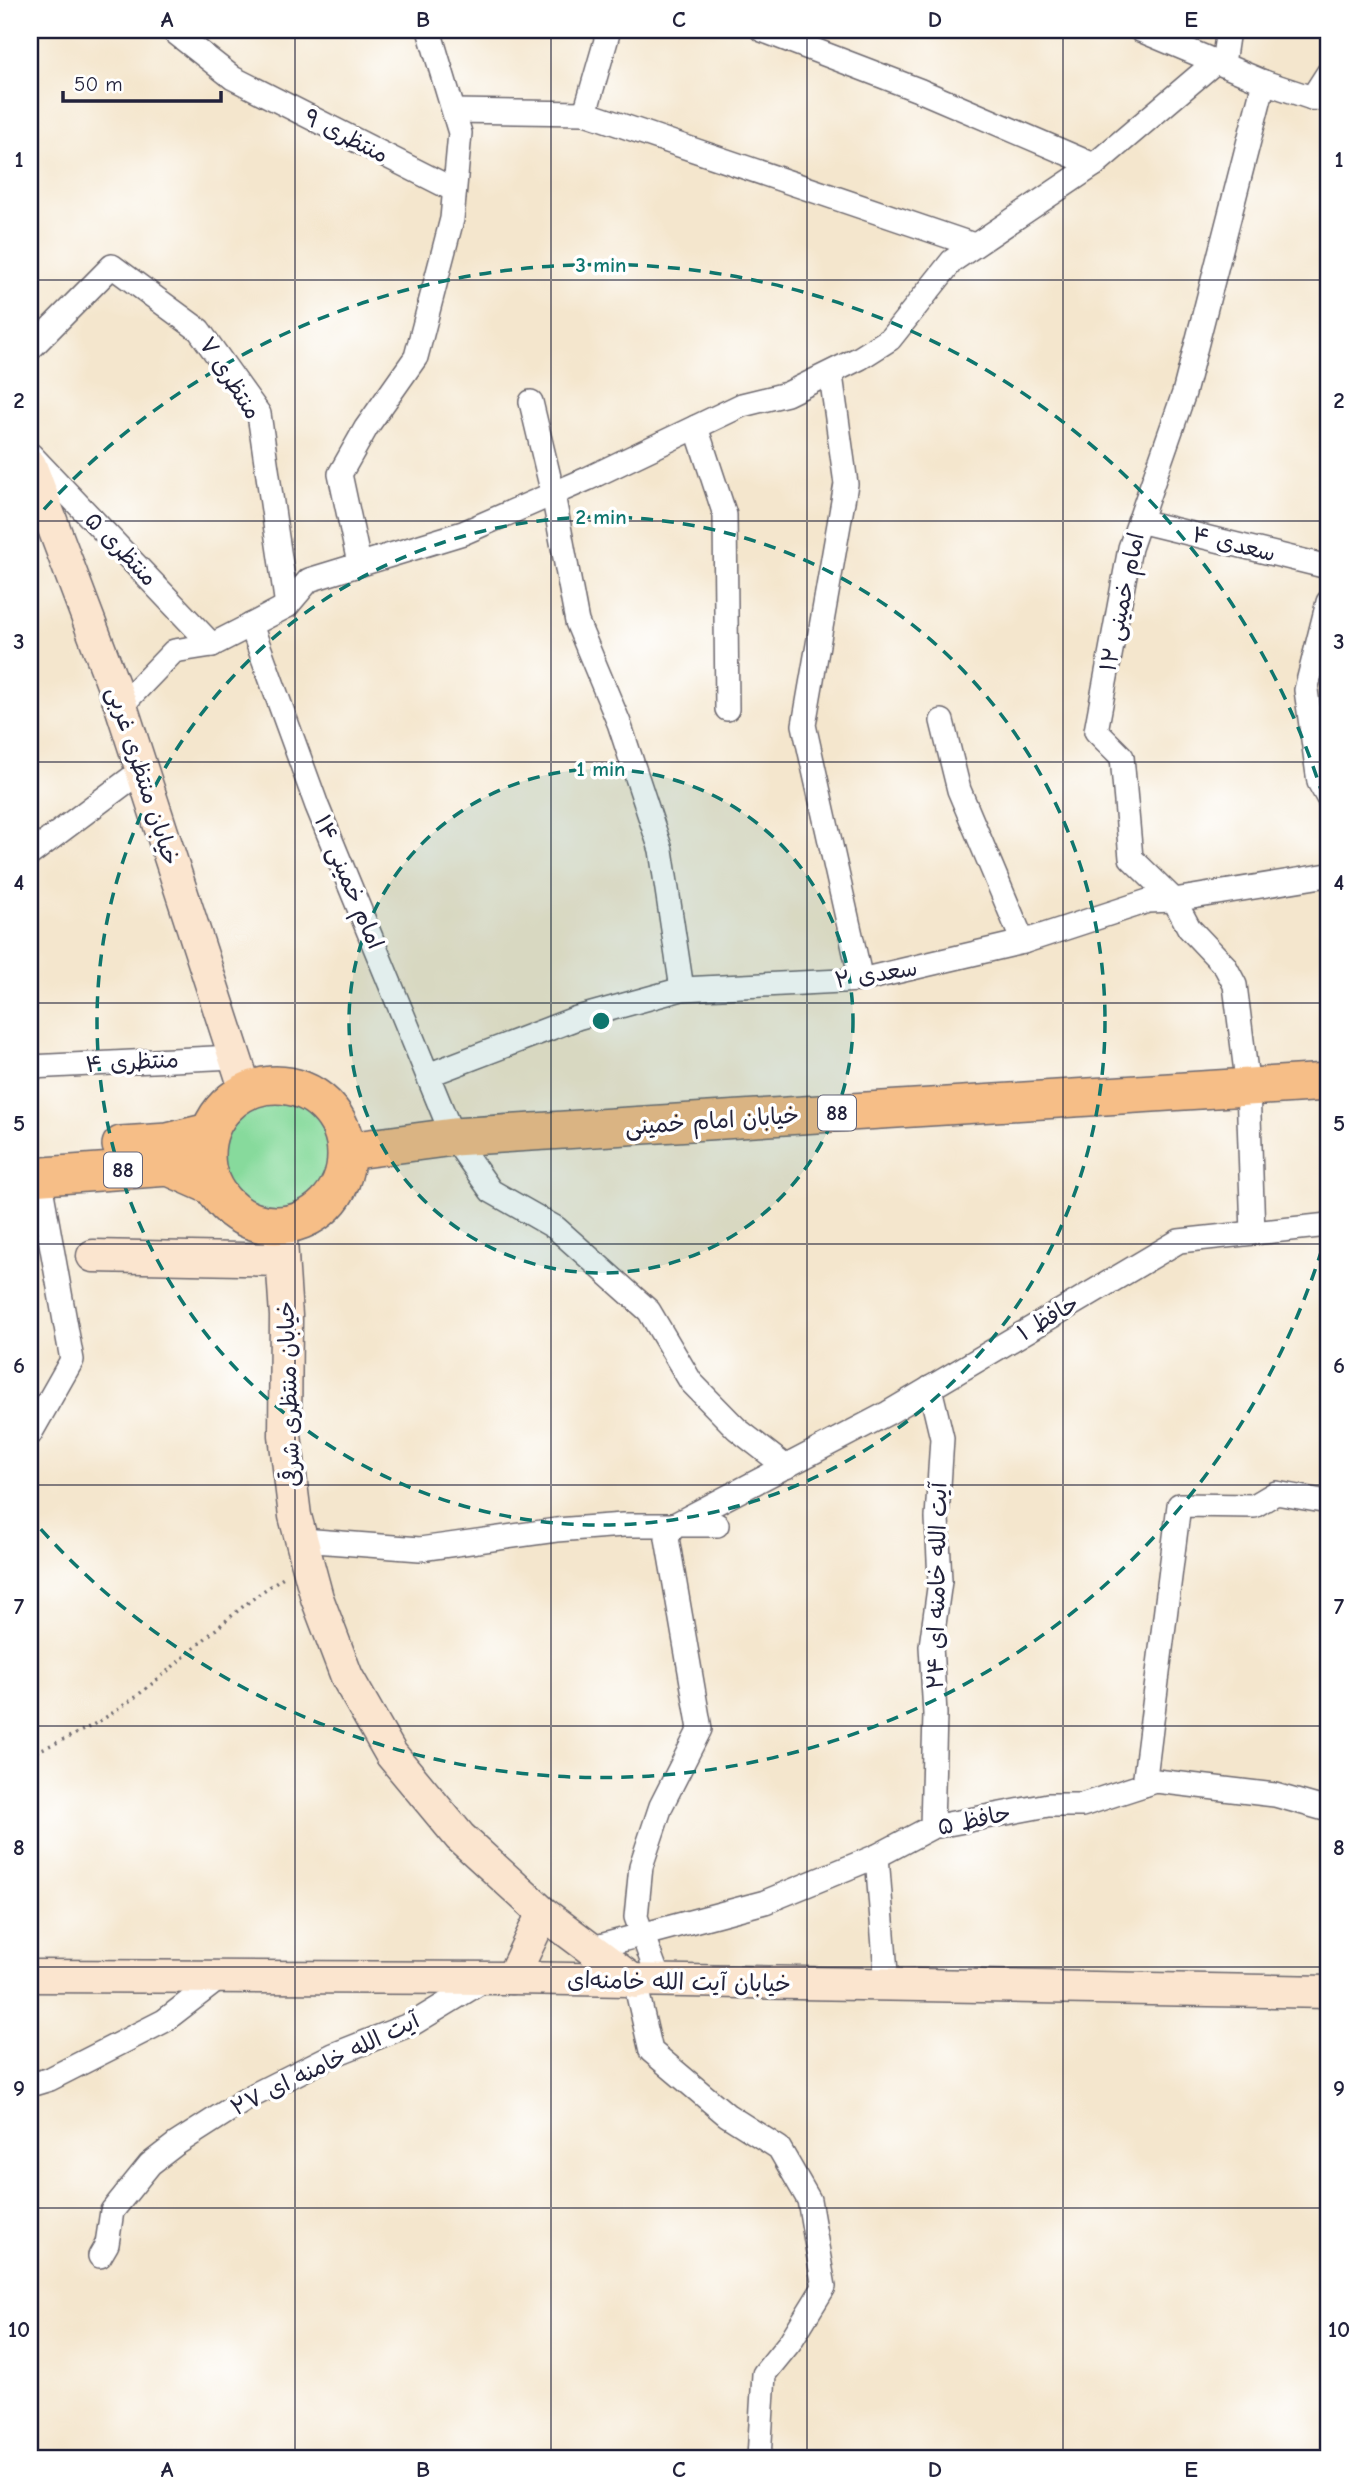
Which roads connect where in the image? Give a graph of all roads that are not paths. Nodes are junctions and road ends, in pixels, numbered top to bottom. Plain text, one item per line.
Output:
1 (172, 30) edge
2 (429, 30) edge
3 (609, 30) edge
4 (762, 30) edge
5 (1140, 30) edge
6 (1228, 30) edge
7 (1219, 63) junction
8 (1328, 73) edge
9 (1264, 82) junction
10 (1320, 98) edge
11 (454, 111) junction
12 (585, 113) junction
13 (1094, 165) junction
14 (454, 190) junction
15 (974, 245) junction
16 (30, 349) edge
17 (831, 375) junction
18 (531, 402) dead end
19 (696, 427) junction
20 (30, 454) edge
21 (30, 465) edge
22 (554, 494) junction
23 (37, 512) edge
24 (1139, 521) junction
25 (359, 563) junction
26 (1328, 567) edge
27 (1328, 602) edge
28 (286, 606) junction
29 (251, 625) junction
30 (212, 645) junction
31 (121, 706) junction
32 (727, 709) dead end
33 (942, 721) dead end
34 (142, 770) junction
35 (1328, 798) edge
36 (30, 854) edge
37 (1328, 875) edge
38 (1174, 900) junction
39 (1023, 942) junction
40 (861, 980) junction
41 (682, 989) junction
42 (30, 1067) edge
43 (240, 1074) junction
44 (428, 1075) junction
45 (1328, 1082) edge
46 (1248, 1088) junction
47 (209, 1132) junction
48 (453, 1137) junction
49 (347, 1151) junction
50 (33, 1168) edge
51 (212, 1186) junction
52 (1328, 1225) edge
53 (1253, 1233) junction
54 (281, 1243) junction
55 (93, 1256) dead end
56 (930, 1388) junction
57 (30, 1434) edge
58 (786, 1467) junction
59 (1328, 1502) edge
60 (674, 1525) junction
61 (717, 1525) dead end
62 (304, 1551) junction
63 (1144, 1785) junction
64 (1328, 1810) edge
65 (932, 1827) junction
66 (877, 1856) junction
67 (543, 1913) junction
68 (592, 1948) junction
69 (30, 1976) edge
70 (220, 1976) junction
71 (500, 1978) junction
72 (647, 1982) junction
73 (887, 1986) junction
74 (1328, 1992) edge
75 (30, 2085) edge
76 (100, 2256) dead end
77 (759, 2458) edge

1 - 14 street, منتظری ۹
2 - 11 street
3 - 12 street
4 - 13 street
5 - 7 street
6 - 7 street
7 - 9 street
7 - 13 street
8 - 10 street
9 - 10 street
9 - 24 street, امام خمینی ۱۲
11 - 12 street
11 - 14 street
12 - 15 street
13 - 15 street
14 - 25 street
15 - 17 street
16 - 28 street, منتظری ۷
17 - 19 street
17 - 40 street
18 - 22 street
19 - 22 street
19 - 32 street
20 - 30 street, منتظری ۵
21 - 23 main road, خیابان منتظری غربی
22 - 25 street
22 - 41 street
23 - 31 main road, خیابان منتظری غربی
24 - 26 street, سعدی ۴
24 - 38 street, امام خمینی ۱۲
25 - 28 street
27 - 35 street
28 - 29 street
29 - 30 street
29 - 44 street, امام خمینی ۱۴
30 - 31 street
31 - 34 main road, خیابان منتظری غربی
33 - 39 street
34 - 36 street
34 - 43 main road, خیابان منتظری غربی
37 - 38 street, سعدی ۲
38 - 39 street, سعدی ۲
38 - 46 street, امام خمینی ۱۲
39 - 40 street, سعدی ۲
40 - 41 street, سعدی ۲
41 - 44 street, سعدی ۲
42 - 43 street, منتظری ۴
43 - 47 main road
43 - 49 main road
44 - 48 street, امام خمینی ۱۴
45 - 46 main road, خیابان امام خمینی / 88
46 - 48 main road, خیابان امام خمینی / 88
46 - 53 street, امام خمینی ۱۲
47 - 50 main road, 88
47 - 51 main road
48 - 49 main road, خیابان امام خمینی / 88
48 - 58 street, امام خمینی ۱۴
49 - 54 main road
50 - 51 main road, 88
50 - 57 street
51 - 54 main road, 88
52 - 53 street, حافظ ۱
53 - 56 street, حافظ ۱
54 - 55 main road
54 - 62 main road, خیابان منتظری شرقی
56 - 58 street, حافظ ۱
56 - 65 street, آیت الله خامنه ای ۲۴
58 - 60 street, حافظ ۱
59 - 63 street
60 - 61 street
60 - 62 street
60 - 72 street
62 - 67 main road, خیابان منتظری شرقی
63 - 64 street, حافظ ۵
63 - 65 street, حافظ ۵
65 - 66 street, حافظ ۵
66 - 68 street, حافظ ۵
66 - 73 street
67 - 68 main road, خیابان منتظری شرقی
67 - 71 main road
68 - 72 main road, خیابان منتظری شرقی
69 - 70 main road, خیابان آیت الله خامنه‌ای
70 - 71 main road, خیابان آیت الله خامنه‌ای
70 - 75 street
71 - 72 main road, خیابان آیت الله خامنه‌ای
71 - 76 street, آیت الله خامنه ای ۲۷
72 - 73 main road, خیابان آیت الله خامنه‌ای
72 - 77 street
73 - 74 main road, خیابان آیت الله خامنه‌ای

